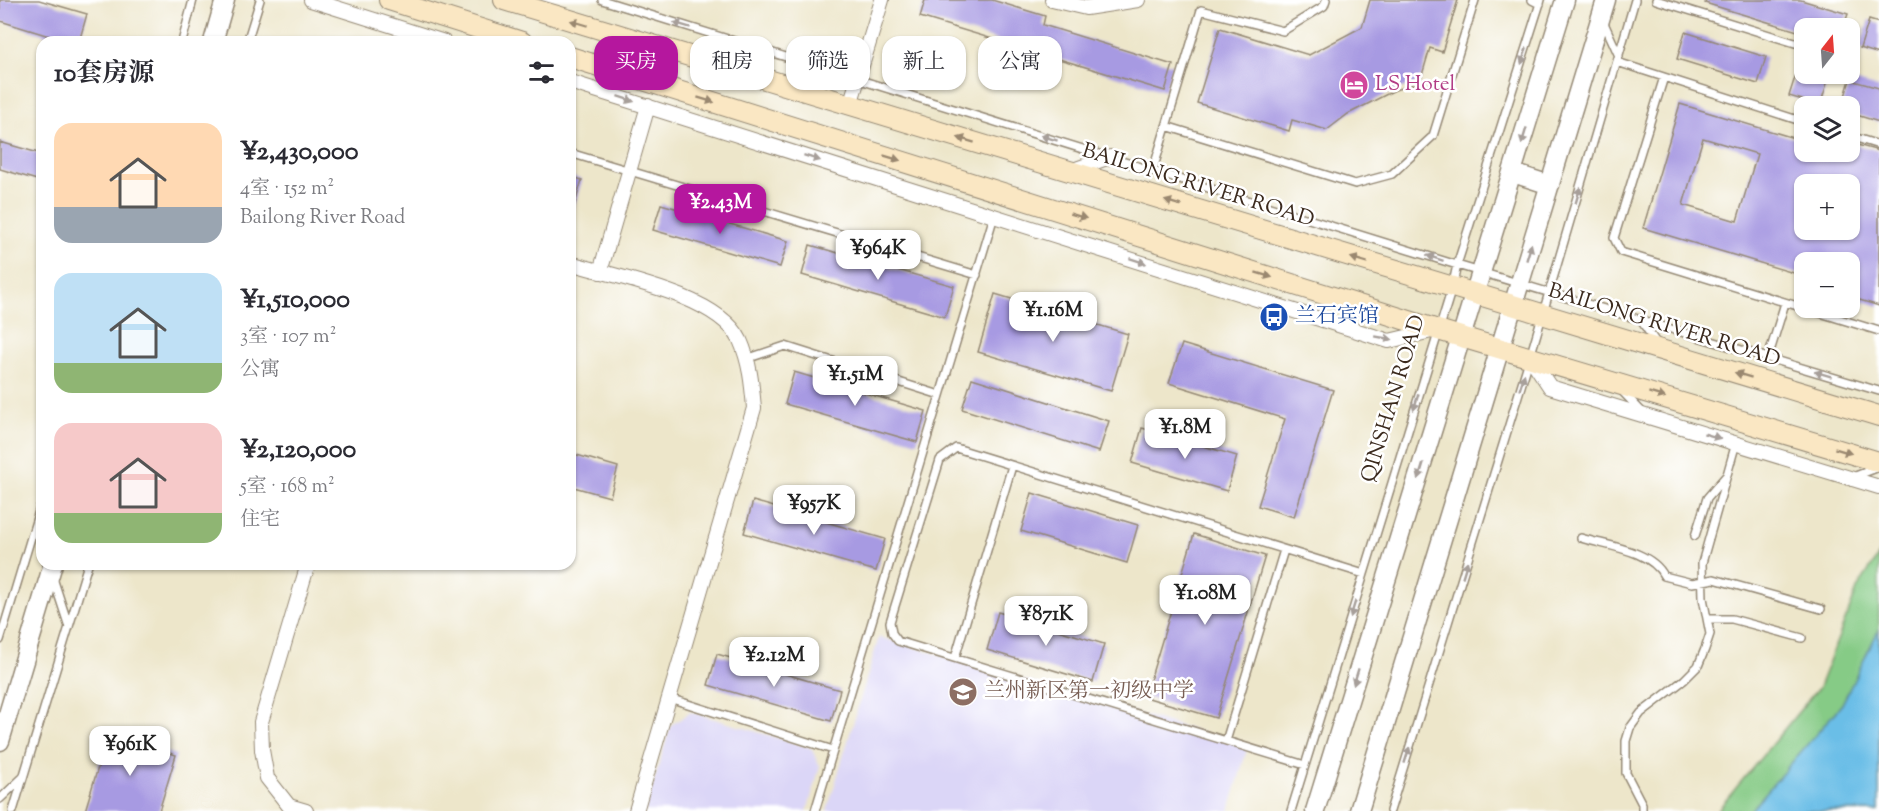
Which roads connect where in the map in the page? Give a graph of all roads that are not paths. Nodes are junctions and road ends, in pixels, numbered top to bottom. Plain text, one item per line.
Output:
1 (193, 0) edge
2 (225, 0) edge
3 (260, 0) edge
4 (311, 0) edge
5 (389, 0) edge
6 (504, 0) edge
7 (602, 0) edge
8 (882, 0) edge
9 (1052, 0) edge
10 (1138, 0) edge
11 (1326, 0) edge
12 (1475, 0) edge
13 (1532, 0) edge
14 (1565, 0) edge
15 (1635, 0) edge
16 (1656, 0) edge
17 (1541, 2) edge
18 (1604, 8) edge
19 (184, 36) edge
20 (215, 36) edge
21 (249, 36) edge
22 (425, 36) edge
23 (503, 36) edge
24 (870, 40) edge
25 (1794, 42) edge
26 (786, 57) edge
27 (576, 59) edge
28 (1618, 59) junction
29 (1664, 77) junction
30 (870, 83) edge
31 (576, 84) edge
32 (855, 90) edge
33 (850, 105) junction
34 (648, 106) junction
35 (1794, 119) edge
36 (1166, 126) junction
37 (1860, 139) edge
38 (1879, 146) edge
39 (576, 155) edge
40 (1110, 157) junction
41 (1153, 170) junction
42 (629, 171) junction
43 (1069, 172) junction
44 (1513, 173) junction
45 (1550, 185) junction
46 (994, 216) junction
47 (576, 265) edge
48 (1457, 265) junction
49 (1483, 271) junction
50 (600, 272) junction
51 (977, 275) junction
52 (1520, 283) junction
53 (1452, 288) junction
54 (1549, 292) junction
55 (1476, 295) junction
56 (1785, 303) junction
57 (1513, 306) junction
58 (1542, 315) junction
59 (1640, 319) junction
60 (1438, 330) junction
61 (1879, 331) edge
62 (1463, 337) junction
63 (1500, 348) junction
64 (1661, 351) junction
65 (1530, 357) junction
66 (1768, 358) junction
67 (746, 359) junction
68 (1614, 382) junction
69 (1879, 392) edge
70 (940, 395) junction
71 (1645, 416) junction
72 (1879, 416) edge
73 (1736, 443) junction
74 (1879, 462) edge
75 (1012, 466) junction
76 (1879, 467) edge
77 (1727, 475) junction
78 (1850, 478) junction
79 (1879, 487) edge
80 (36, 521) edge
81 (1695, 536) dead end
82 (1581, 538) dead end
83 (1284, 550) junction
84 (51, 570) edge
85 (53, 570) edge
86 (86, 570) edge
87 (306, 570) edge
88 (1364, 574) junction
89 (1704, 579) junction
90 (1821, 609) dead end
91 (1708, 620) junction
92 (69, 627) junction
93 (1802, 638) dead end
94 (0, 639) edge
95 (955, 658) junction
96 (669, 698) junction
97 (0, 741) edge
98 (1227, 741) junction
99 (833, 750) junction
100 (1305, 765) junction
101 (24, 776) junction
102 (0, 799) edge
103 (13, 811) edge
104 (306, 811) edge
105 (636, 811) edge
106 (815, 811) edge
107 (1291, 811) edge
108 (1315, 811) edge
109 (1359, 811) edge
110 (1390, 811) edge
111 (1642, 811) edge

1 - 19 lane
2 - 20 street
3 - 21 lane
4 - 22 street
5 - 23 main road
33 -> 6 main road, BAILONG RIVER ROAD
26 -> 7 lane, BAILONG RIVER ROAD
8 - 24 street
9 - 10 street
11 - 36 lane
12 - 36 lane
13 - 17 lane
14 -> 44 street
15 - 28 lane
16 - 25 lane
17 -> 48 lane, QINSHAN ROAD
18 - 28 lane
18 - 45 street
27 -> 60 main road
28 - 29 lane
54 -> 28 lane
29 - 35 lane
29 - 56 lane
40 -> 30 lane, BAILONG RIVER ROAD
31 -> 34 street
32 - 33 street
43 -> 33 main road, BAILONG RIVER ROAD
34 - 42 street
34 -> 46 street
36 - 41 lane
37 - 38 lane
39 - 42 lane
40 - 41 lane, BAILONG RIVER ROAD
40 - 43 street
48 -> 41 lane, BAILONG RIVER ROAD
42 - 50 street
42 - 51 lane
53 -> 43 main road, BAILONG RIVER ROAD
44 - 45 street
44 - 49 street
52 -> 45 street
46 - 51 lane
46 -> 60 street
47 - 50 street
48 - 49 lane, BAILONG RIVER ROAD
48 - 53 lane, QINSHAN ROAD
49 - 52 lane, BAILONG RIVER ROAD
49 - 55 street
50 - 67 street
51 - 70 lane
52 - 54 lane, BAILONG RIVER ROAD
52 - 57 street
53 - 55 main road, BAILONG RIVER ROAD
53 - 60 lane, QINSHAN ROAD
54 - 58 lane
54 - 59 lane, BAILONG RIVER ROAD
55 - 57 main road, BAILONG RIVER ROAD
55 - 62 street
56 - 61 lane
56 - 66 lane
57 - 58 main road, BAILONG RIVER ROAD
57 - 63 street
58 - 64 main road, BAILONG RIVER ROAD
58 - 65 lane
59 - 64 lane
59 - 66 lane, BAILONG RIVER ROAD
60 - 62 main road
60 -> 88 lane, QINSHAN ROAD
62 - 63 main road
62 -> 108 street
63 - 65 main road
63 - 109 street
72 -> 64 main road, BAILONG RIVER ROAD
65 - 68 main road
65 - 71 street
110 -> 65 lane
69 -> 66 lane, BAILONG RIVER ROAD
67 - 70 lane
67 - 96 street
68 - 71 lane
68 -> 74 main road
70 - 99 lane
71 -> 73 street
73 - 77 lane
73 - 78 street
75 - 83 lane
75 - 95 lane
75 - 95 lane
76 - 78 lane
77 - 81 lane
77 - 89 lane
78 - 79 street
80 - 94 lane
82 - 89 lane
83 - 88 lane
83 - 98 lane
84 - 97 street
85 - 92 lane
86 - 92 lane
87 - 104 street
88 -> 100 lane, QINSHAN ROAD
89 - 90 lane
89 - 91 lane
91 - 93 lane
91 - 111 lane
92 - 101 lane
95 - 98 lane
96 - 99 lane
96 - 105 street
98 - 100 lane
99 - 106 lane
100 - 107 lane, QINSHAN ROAD
101 - 102 lane
101 - 103 lane

